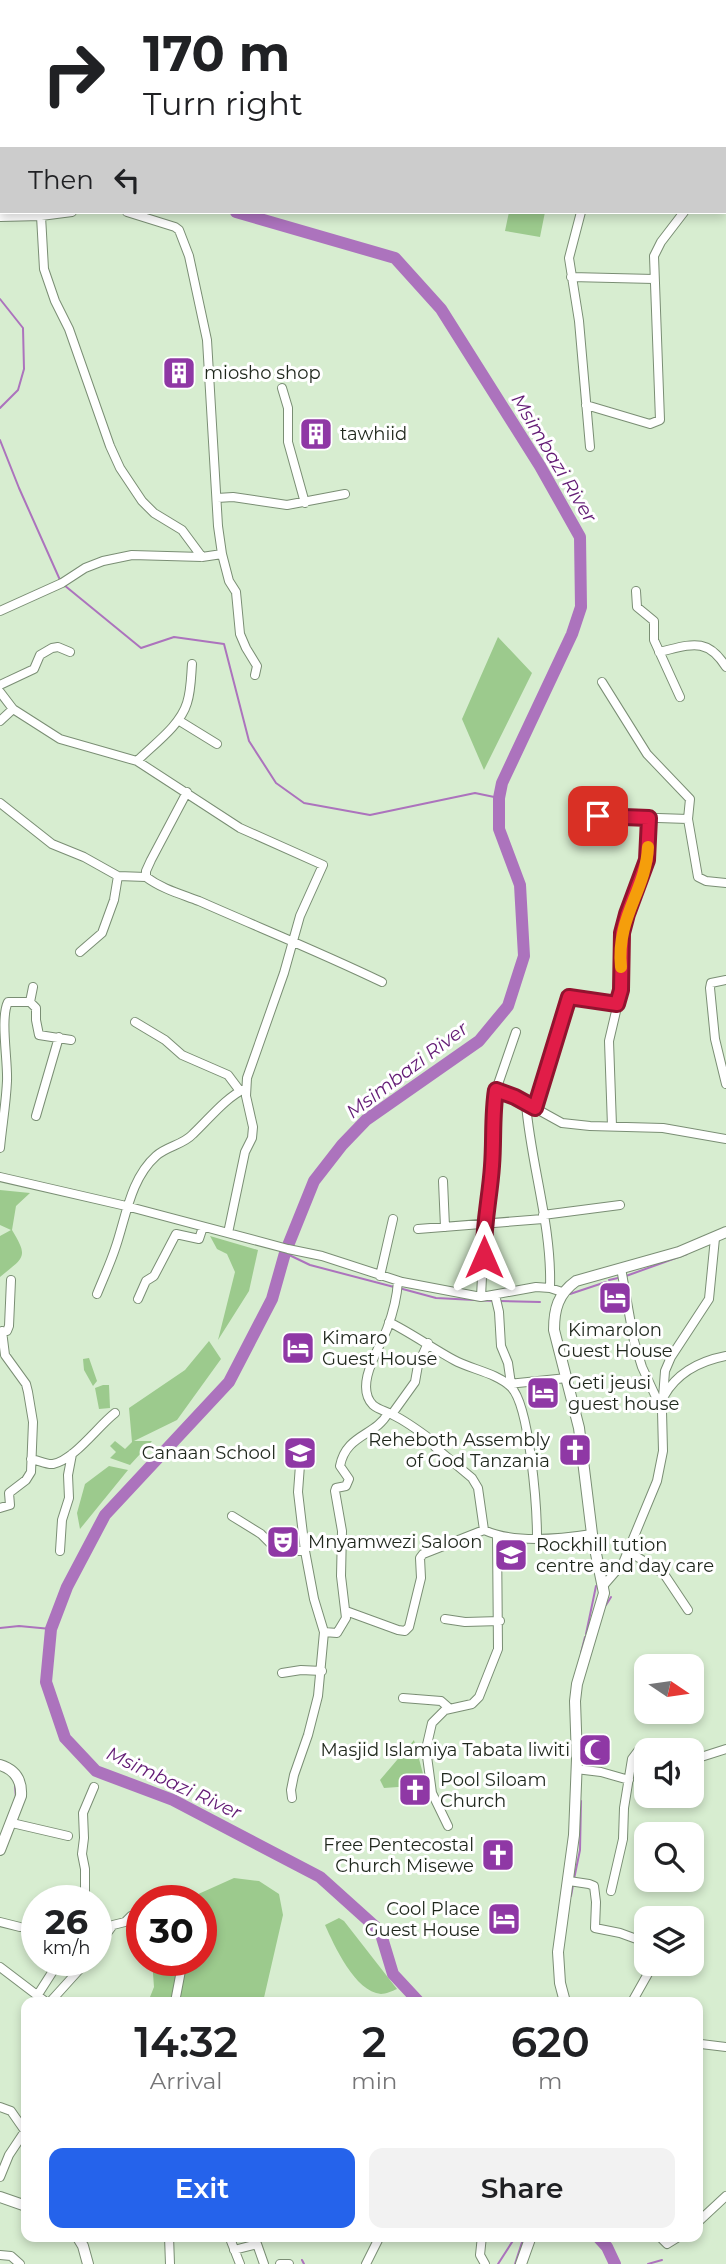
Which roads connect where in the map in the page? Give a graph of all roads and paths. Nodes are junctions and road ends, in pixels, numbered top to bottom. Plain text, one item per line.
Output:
1 (56, 214) edge
2 (133, 214) edge
3 (580, 214) edge
4 (682, 214) edge
5 (41, 216) junction
6 (0, 217) edge
7 (571, 277) junction
8 (654, 279) junction
9 (282, 388) dead end
10 (586, 405) junction
11 (590, 447) dead end
12 (345, 494) dead end
13 (217, 498) junction
14 (305, 503) junction
15 (222, 554) junction
16 (202, 557) junction
17 (636, 591) dead end
18 (0, 611) edge
19 (69, 652) dead end
20 (659, 652) junction
21 (192, 664) dead end
22 (726, 667) edge
23 (255, 675) dead end
24 (602, 682) dead end
25 (0, 685) edge
26 (0, 692) edge
27 (680, 697) dead end
28 (13, 709) junction
29 (178, 720) junction
30 (0, 721) edge
31 (217, 744) dead end
32 (137, 761) junction
33 (187, 792) junction
34 (0, 803) edge
35 (598, 816) dead end
36 (649, 818) junction
37 (688, 819) junction
38 (118, 876) junction
39 (146, 877) junction
40 (726, 884) edge
41 (293, 941) junction
42 (80, 952) dead end
43 (726, 980) edge
44 (382, 982) dead end
45 (33, 987) dead end
46 (30, 1002) junction
47 (617, 1004) junction
48 (135, 1022) dead end
49 (516, 1032) dead end
50 (59, 1037) junction
51 (71, 1040) dead end
52 (2, 1060) edge
53 (726, 1084) edge
54 (243, 1089) junction
55 (496, 1090) junction
56 (526, 1104) junction
57 (535, 1108) junction
58 (36, 1116) dead end
59 (612, 1126) junction
60 (726, 1139) edge
61 (0, 1148) edge
62 (0, 1167) edge
63 (0, 1177) edge
64 (443, 1181) dead end
65 (620, 1205) dead end
66 (126, 1206) junction
67 (543, 1217) junction
68 (393, 1219) dead end
69 (484, 1224) junction
70 (203, 1227) junction
71 (445, 1227) junction
72 (418, 1229) dead end
73 (726, 1232) edge
74 (228, 1233) junction
75 (715, 1238) junction
76 (621, 1268) junction
77 (380, 1276) junction
78 (10, 1280) dead end
79 (398, 1281) junction
80 (550, 1288) junction
81 (562, 1293) junction
82 (97, 1294) dead end
83 (495, 1295) junction
84 (481, 1297) junction
85 (138, 1299) dead end
86 (389, 1322) junction
87 (1, 1332) edge
88 (428, 1343) junction
89 (726, 1356) edge
90 (567, 1378) junction
91 (510, 1384) junction
92 (663, 1398) junction
93 (663, 1411) junction
94 (115, 1413) dead end
95 (390, 1413) junction
96 (298, 1443) dead end
97 (72, 1454) junction
98 (31, 1459) junction
99 (0, 1508) edge
100 (232, 1516) dead end
101 (484, 1530) junction
102 (592, 1534) junction
103 (497, 1536) junction
104 (537, 1538) junction
105 (60, 1551) dead end
106 (305, 1551) junction
107 (628, 1551) junction
108 (604, 1593) junction
109 (688, 1610) dead end
110 (346, 1611) junction
111 (445, 1619) dead end
112 (500, 1621) junction
113 (324, 1633) junction
114 (322, 1671) junction
115 (282, 1673) dead end
116 (402, 1698) dead end
117 (449, 1708) junction
118 (726, 1749) edge
119 (634, 1756) edge
120 (704, 1756) edge
121 (0, 1765) edge
122 (576, 1769) junction
123 (629, 1780) junction
124 (94, 1787) dead end
125 (292, 1798) dead end
126 (12, 1823) junction
127 (448, 1826) dead end
128 (68, 1836) dead end
129 (0, 1850) edge
130 (569, 1881) junction
131 (85, 1885) edge
132 (611, 1891) dead end
133 (0, 1922) edge
134 (20, 1927) dead end
135 (634, 1938) edge
136 (0, 1967) edge
137 (50, 1976) edge
138 (73, 1976) edge
139 (180, 1976) edge
140 (647, 1976) edge
141 (37, 1996) joint
142 (53, 1997) edge
143 (176, 1997) edge
144 (564, 1997) edge
145 (635, 1997) edge
146 (703, 2044) edge
147 (726, 2047) edge
148 (0, 2107) edge
149 (21, 2124) edge
150 (21, 2138) edge
151 (0, 2177) edge
152 (726, 2196) edge
153 (0, 2197) edge
154 (21, 2204) edge
155 (703, 2217) edge
156 (80, 2242) edge
157 (169, 2242) edge
158 (231, 2242) edge
159 (377, 2242) edge
160 (482, 2242) edge
161 (529, 2242) edge
162 (234, 2250) junction
163 (3, 2255) edge
164 (2, 2264) edge
165 (20, 2264) edge
166 (88, 2264) edge
167 (170, 2264) edge
168 (240, 2264) edge
169 (264, 2264) edge
170 (280, 2264) edge
171 (289, 2264) edge
172 (366, 2264) edge
173 (485, 2264) edge
174 (522, 2264) edge

1 - 5 street
2 - 13 street
3 - 7 street
4 - 8 street
5 - 6 street
5 - 16 street
7 - 8 street
7 - 10 street
8 - 10 street
9 - 14 street
10 - 11 street
12 - 14 street
13 - 14 street
13 - 15 street
15 - 16 street
15 - 23 street
16 - 18 street
17 - 20 street
19 - 25 street
20 - 22 street
20 - 27 street
21 - 29 street
24 - 37 street
26 - 28 street
28 - 30 street
28 - 32 street
29 - 31 street
29 - 32 street
32 - 33 street
33 - 39 street
33 - 41 street
34 - 38 street
35 - 36 street
36 - 37 street
36 - 47 street
37 - 40 street
38 - 39 street
38 - 42 street
39 - 41 street
41 - 44 street
41 - 54 street
43 - 53 street
45 - 46 street
46 - 50 street
46 - 52 street
47 - 57 street
47 - 59 street
48 - 54 street
49 - 55 street
50 - 51 street
50 - 58 street
52 - 61 street
54 - 66 street
54 - 74 street
55 - 56 street
55 - 69 street
56 - 57 street
56 - 67 street
57 - 59 street
59 - 60 street
62 - 63 street
63 - 66 street
64 - 71 street
65 - 67 street
66 - 70 street
66 - 82 street
67 - 69 street
67 - 80 street
68 - 77 street
69 - 71 street
69 - 84 street
70 - 74 street
70 - 85 street
71 - 72 street
73 - 75 main road
74 - 77 street
75 - 76 main road
75 - 92 street
76 - 81 main road
76 - 93 street
77 - 79 street
78 - 87 street
79 - 84 street
79 - 86 street
80 - 81 street
80 - 83 street
81 - 90 main road
83 - 84 street
83 - 91 street
86 - 88 street
86 - 95 street
87 - 98 street
88 - 91 street
88 - 95 street
89 - 92 street
90 - 91 street
90 - 102 main road
91 - 104 street
92 - 93 street
93 - 107 street
94 - 97 street
95 - 101 street
95 - 110 street
96 - 106 street
97 - 98 street
97 - 105 street
98 - 99 street
100 - 106 street
101 - 103 street
101 - 110 street
102 - 104 street
102 - 108 main road
103 - 104 street
103 - 112 street
106 - 113 street
107 - 108 street
107 - 109 street
108 - 122 main road
110 - 113 street
111 - 112 street
112 - 117 street
113 - 114 street
114 - 115 street
114 - 125 street
116 - 117 street
117 - 127 street
118 - 120 street
119 - 123 street
121 - 126 main road
122 - 123 street
122 - 130 main road
123 - 132 street
124 - 131 street
126 - 128 street
126 - 129 main road
130 - 135 street
130 - 144 main road
133 - 134 street
136 - 141 street
137 - 141 street
138 - 142 street
139 - 143 street
140 - 145 street
146 - 147 street
148 - 149 street
150 - 151 street
152 - 155 street
153 - 154 main road
156 - 166 main road
157 - 167 street
158 - 162 street
159 - 172 street
160 - 173 street
161 - 174 main road
162 - 168 street
162 - 169 street
163 - 164 street
163 - 165 street
170 - 171 street

